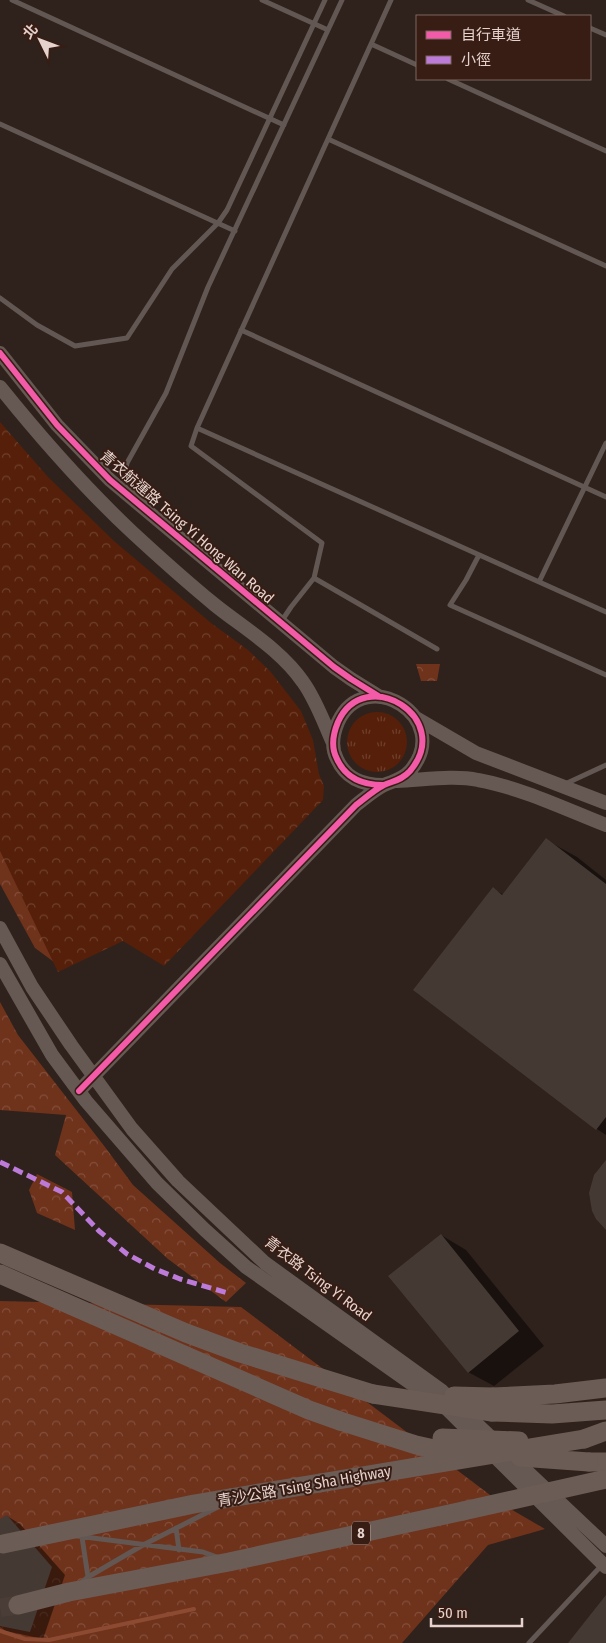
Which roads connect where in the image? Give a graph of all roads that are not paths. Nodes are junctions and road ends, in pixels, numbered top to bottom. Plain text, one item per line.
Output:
1 (12, 0) edge
2 (262, 0) edge
3 (325, 0) edge
4 (342, 0) edge
5 (391, 0) edge
6 (528, 0) edge
7 (562, 15) edge
8 (314, 24) junction
9 (591, 28) edge
10 (328, 30) junction
11 (606, 35) edge
12 (371, 44) junction
13 (416, 65) edge
14 (450, 80) edge
15 (270, 119) junction
16 (0, 124) edge
17 (284, 125) junction
18 (328, 139) junction
19 (606, 150) edge
20 (218, 223) junction
21 (235, 230) junction
22 (606, 266) edge
23 (0, 298) edge
24 (242, 330) junction
25 (0, 353) edge
26 (0, 386) edge
27 (197, 428) junction
28 (606, 443) edge
29 (585, 487) junction
30 (606, 497) edge
31 (151, 513) junction
32 (479, 555) junction
33 (314, 578) junction
34 (539, 582) junction
35 (606, 612) edge
36 (281, 623) junction
37 (437, 649) dead end
38 (606, 675) edge
39 (380, 697) junction
40 (416, 718) junction
41 (333, 744) junction
42 (606, 765) edge
43 (354, 780) junction
44 (397, 781) junction
45 (383, 785) junction
46 (562, 786) junction
47 (606, 803) edge
48 (356, 805) junction
49 (606, 825) edge
50 (0, 928) edge
51 (0, 964) edge
52 (94, 1076) junction
53 (79, 1090) junction
54 (0, 1253) edge
55 (0, 1274) edge
56 (606, 1388) edge
57 (372, 1394) junction
58 (606, 1410) edge
59 (340, 1421) junction
60 (606, 1431) edge
61 (606, 1436) edge
62 (584, 1439) junction
63 (606, 1443) edge
64 (606, 1462) edge
65 (606, 1479) edge
66 (239, 1496) junction
67 (176, 1528) junction
68 (53, 1532) junction
69 (82, 1537) junction
70 (4, 1544) dead end
71 (143, 1546) junction
72 (606, 1546) edge
73 (179, 1550) junction
74 (229, 1562) junction
75 (605, 1564) edge
76 (88, 1577) junction
77 (69, 1592) junction
78 (18, 1605) tunnel mouth
79 (529, 1643) edge

1 - 15 lane
2 - 8 lane
3 - 8 lane
4 - 10 lane
5 - 12 lane
6 - 7 lane
8 - 10 lane
8 - 15 lane
9 - 11 lane
10 - 17 lane
12 - 13 lane
12 - 18 lane
14 - 19 lane
15 - 17 lane
15 - 20 lane
16 - 20 lane
17 - 21 lane
18 - 22 lane
18 - 24 lane
20 - 21 lane
20 - 23 lane
21 - 31 lane
24 - 27 lane
24 - 29 lane
25 - 31 street, 青衣航運路 Tsing Yi Hong Wan Road
26 - 41 street
27 - 32 lane
27 - 33 lane
28 - 29 lane
29 - 30 lane
29 - 34 lane
31 - 36 street, 青衣航運路 Tsing Yi Hong Wan Road
32 - 34 lane
32 - 38 lane
33 - 36 lane
33 - 37 lane
34 - 35 lane
36 - 39 street, 青衣航運路 Tsing Yi Hong Wan Road
39 - 40 street
39 - 41 street
40 - 44 street
40 - 46 street
41 - 43 street
42 - 46 lane
43 - 45 street
43 - 48 street
44 - 45 street
44 - 49 street
45 - 48 street
46 - 47 street
48 - 52 street
50 - 52 street, 青衣路 Tsing Yi Road
51 - 53 street, 青衣路 Tsing Yi Road
52 - 53 street
52 - 72 street, 青衣路 Tsing Yi Road
53 - 75 street, 青衣路 Tsing Yi Road
54 - 57 highway
55 - 59 highway
56 - 57 highway, bridge
57 - 58 highway, bridge
59 - 63 highway, bridge
59 - 64 highway, bridge
60 - 62 highway
61 - 62 highway, 青沙公路 Tsing Sha Highway
62 - 66 highway, 青沙公路 Tsing Sha Highway, bridge
65 - 74 highway, 8, bridge
66 - 67 lane
66 - 68 highway, 青沙公路 Tsing Sha Highway
67 - 71 lane
67 - 73 lane
68 - 69 lane
68 - 70 highway, 青沙公路 Tsing Sha Highway
69 - 71 lane
69 - 76 lane
71 - 73 lane
71 - 76 lane
73 - 74 lane
74 - 77 highway, 8
75 - 79 lane
76 - 77 lane
77 - 78 highway, 8

